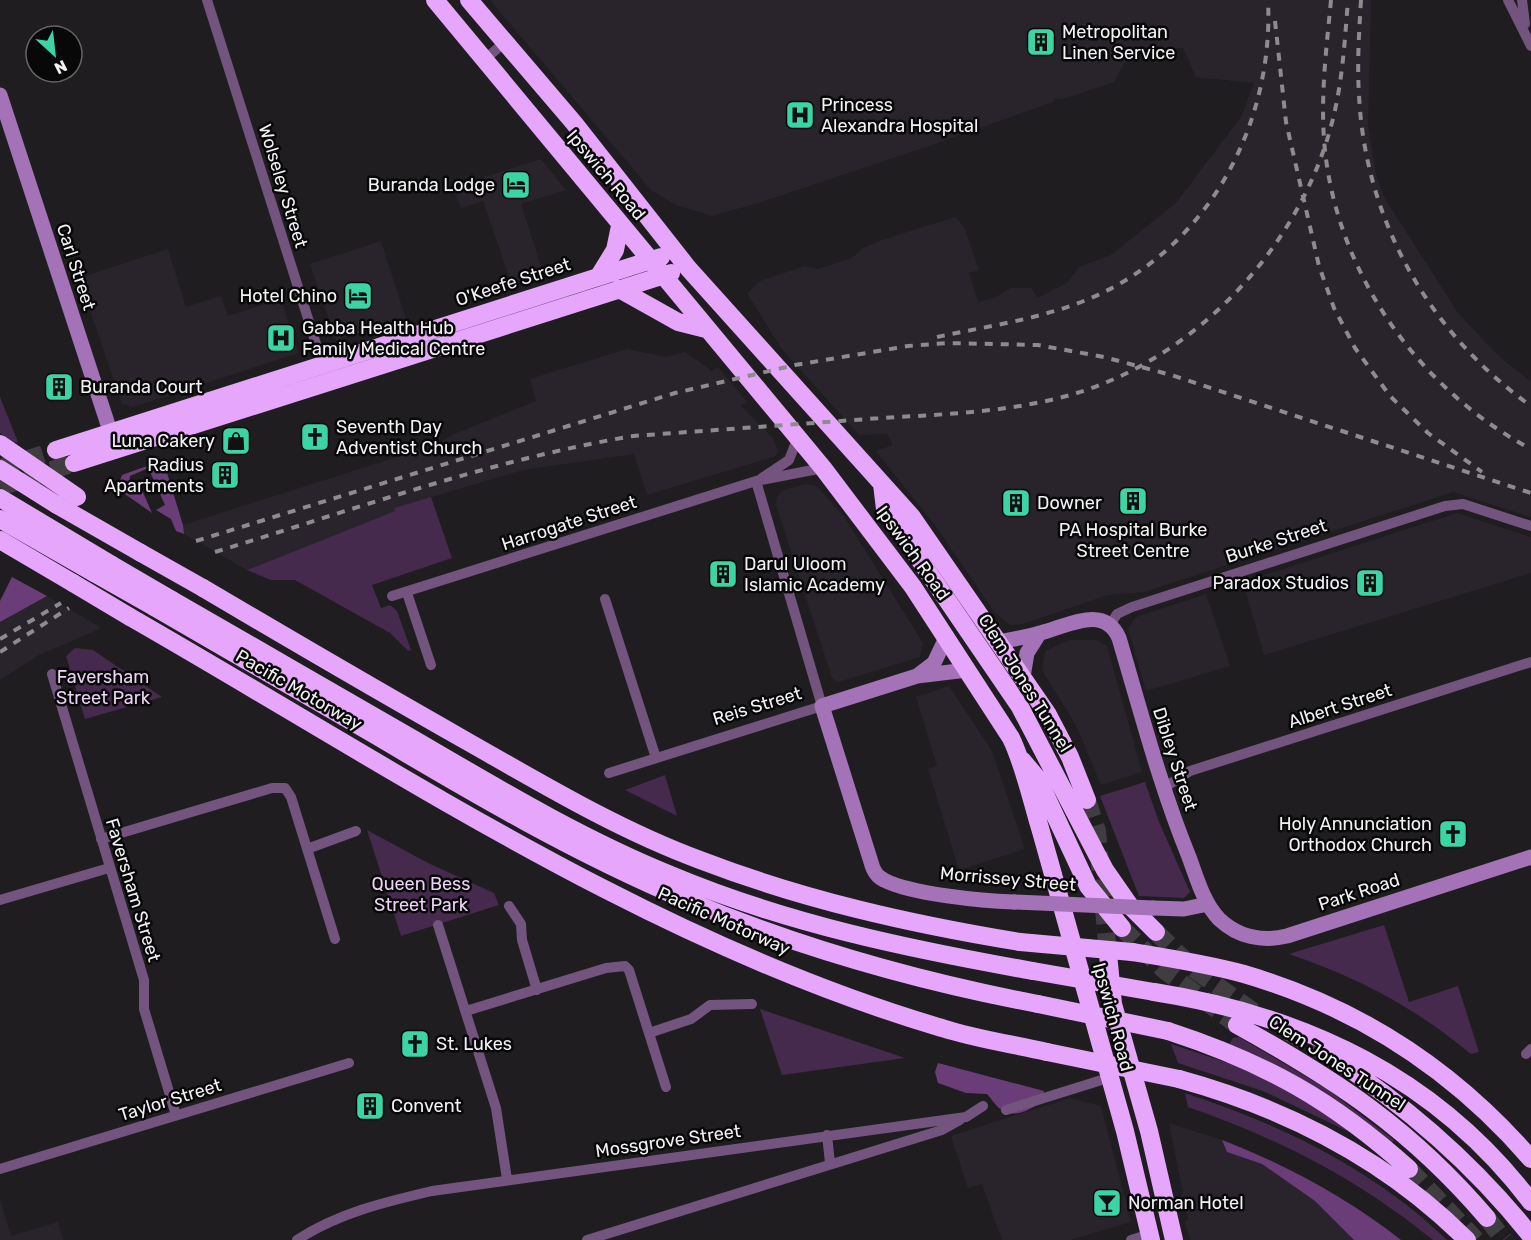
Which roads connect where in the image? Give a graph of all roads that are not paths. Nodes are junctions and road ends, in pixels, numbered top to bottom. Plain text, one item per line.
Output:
1 (207, 0) edge
2 (435, 0) edge
3 (469, 0) edge
4 (1508, 0) edge
5 (1522, 0) edge
6 (1526, 31) junction
7 (505, 42) junction
8 (1531, 46) edge
9 (484, 60) junction
10 (0, 95) edge
11 (620, 226) junction
12 (674, 252) junction
13 (650, 260) junction
14 (688, 268) junction
15 (662, 275) junction
16 (599, 276) junction
17 (619, 289) junction
18 (706, 329) junction
19 (325, 373) junction
20 (110, 432) junction
21 (798, 437) junction
22 (0, 444) edge
23 (56, 450) tunnel mouth
24 (116, 450) junction
25 (74, 463) tunnel mouth
26 (824, 468) junction
27 (0, 469) edge
28 (756, 481) junction
29 (882, 484) junction
30 (0, 498) edge
31 (1531, 526) edge
32 (2, 527) edge
33 (100, 529) junction
34 (20, 552) junction
35 (0, 555) edge
36 (406, 593) junction
37 (392, 596) dead end
38 (605, 599) dead end
39 (1110, 625) junction
40 (1039, 634) junction
41 (946, 638) junction
42 (999, 642) junction
43 (1531, 662) edge
44 (430, 665) dead end
45 (967, 670) junction
46 (52, 674) dead end
47 (916, 676) junction
48 (1023, 676) junction
49 (822, 706) junction
50 (656, 758) junction
51 (1021, 759) junction
52 (609, 773) dead end
53 (1162, 789) junction
54 (1087, 800) tunnel mouth
55 (356, 831) dead end
56 (100, 839) junction
57 (307, 849) junction
58 (1531, 857) edge
59 (109, 868) junction
60 (0, 900) edge
61 (1208, 904) junction
62 (510, 906) dead end
63 (438, 925) dead end
64 (1122, 928) tunnel mouth
65 (1156, 932) tunnel mouth
66 (335, 939) dead end
67 (1108, 954) tunnel mouth
68 (537, 990) junction
69 (752, 1004) dead end
70 (466, 1011) junction
71 (1237, 1024) tunnel mouth
72 (649, 1033) junction
73 (1327, 1054) tunnel mouth
74 (349, 1063) dead end
75 (1108, 1078) junction
76 (666, 1087) dead end
77 (983, 1106) dead end
78 (1006, 1110) dead end
79 (176, 1115) junction
80 (966, 1117) junction
81 (827, 1135) junction
82 (1531, 1159) edge
83 (830, 1163) junction
84 (0, 1169) edge
85 (1409, 1169) tunnel mouth
86 (507, 1179) junction
87 (1531, 1203) edge
88 (1487, 1218) tunnel mouth
89 (1531, 1236) edge
90 (1151, 1237) edge
91 (297, 1240) edge
92 (587, 1240) edge
93 (1131, 1240) edge
94 (1174, 1240) edge
95 (1467, 1240) edge

1 - 19 street, Wolseley Street
2 - 9 highway, Ipswich Road
3 - 7 highway, Ipswich Road
4 - 6 street
5 - 6 street
6 - 8 street
7 - 9 street
7 - 12 highway, Ipswich Road
9 - 11 highway, Ipswich Road
10 - 20 street, Carl Street
11 - 13 highway, Ipswich Road
11 - 16 highway
12 - 13 highway, O'Keefe Street
12 - 14 highway, Ipswich Road
13 - 15 highway, Ipswich Road
13 - 16 highway, O'Keefe Street
14 - 15 highway, O'Keefe Street
14 - 29 highway, Ipswich Road
15 - 17 highway, O'Keefe Street
15 - 18 highway, Ipswich Road
16 - 19 highway, O'Keefe Street
17 - 18 highway
17 - 19 highway, O'Keefe Street
18 - 21 highway, Ipswich Road
19 - 20 highway, O'Keefe Street
19 - 24 highway, O'Keefe Street
20 - 23 highway, O'Keefe Street
20 - 24 street, Carl Street
21 - 26 highway, Ipswich Road
21 - 28 street, Harrogate Street
22 - 33 highway, bridge
24 - 25 highway, O'Keefe Street
26 - 28 street, Harrogate Street
26 - 41 highway, Ipswich Road
27 - 33 highway, bridge
28 - 36 street, Harrogate Street
28 - 49 street
29 - 42 highway, Ipswich Road
29 - 65 highway, Clem Jones Tunnel
30 - 87 highway, bridge
31 - 39 street, Burke Street
32 - 34 highway, Pacific Motorway
32 - 85 highway, bridge
33 - 82 highway, bridge
34 - 35 highway
34 - 95 highway, Pacific Motorway, bridge
36 - 37 street, Harrogate Street
36 - 44 street
38 - 50 street
39 - 40 street
39 - 53 street, Dibley Street
40 - 42 street
40 - 48 street
41 - 45 highway, Ipswich Road
41 - 47 street, Reis Street
42 - 48 highway, Ipswich Road
43 - 53 street, Albert Street
45 - 47 street, Reis Street
45 - 51 highway, Ipswich Road
46 - 56 street, Faversham Street
47 - 49 street, Reis Street
48 - 54 highway, Ipswich Road
49 - 50 street, Reis Street
49 - 61 street, Morrissey Street, bridge
50 - 52 street, Reis Street
51 - 64 highway
51 - 75 highway, Ipswich Road
53 - 61 street, Dibley Street
55 - 57 street
56 - 57 street
56 - 59 street, Faversham Street
57 - 66 street
58 - 61 street, Park Road
59 - 60 street
59 - 79 street, Faversham Street
62 - 68 street
63 - 70 street
67 - 94 highway, Ipswich Road
68 - 70 street
68 - 72 street
69 - 72 street
70 - 86 street
71 - 88 highway, Clem Jones Tunnel
72 - 76 street
73 - 89 highway, Clem Jones Tunnel
74 - 79 street, Taylor Street
75 - 78 street
75 - 90 highway, Ipswich Road
77 - 80 street, Mossgrove Street
79 - 84 street, Taylor Street
80 - 81 street, Mossgrove Street
80 - 83 street
81 - 83 street
81 - 86 street, Mossgrove Street
83 - 92 street
86 - 91 street, Mossgrove Street
90 - 93 street

